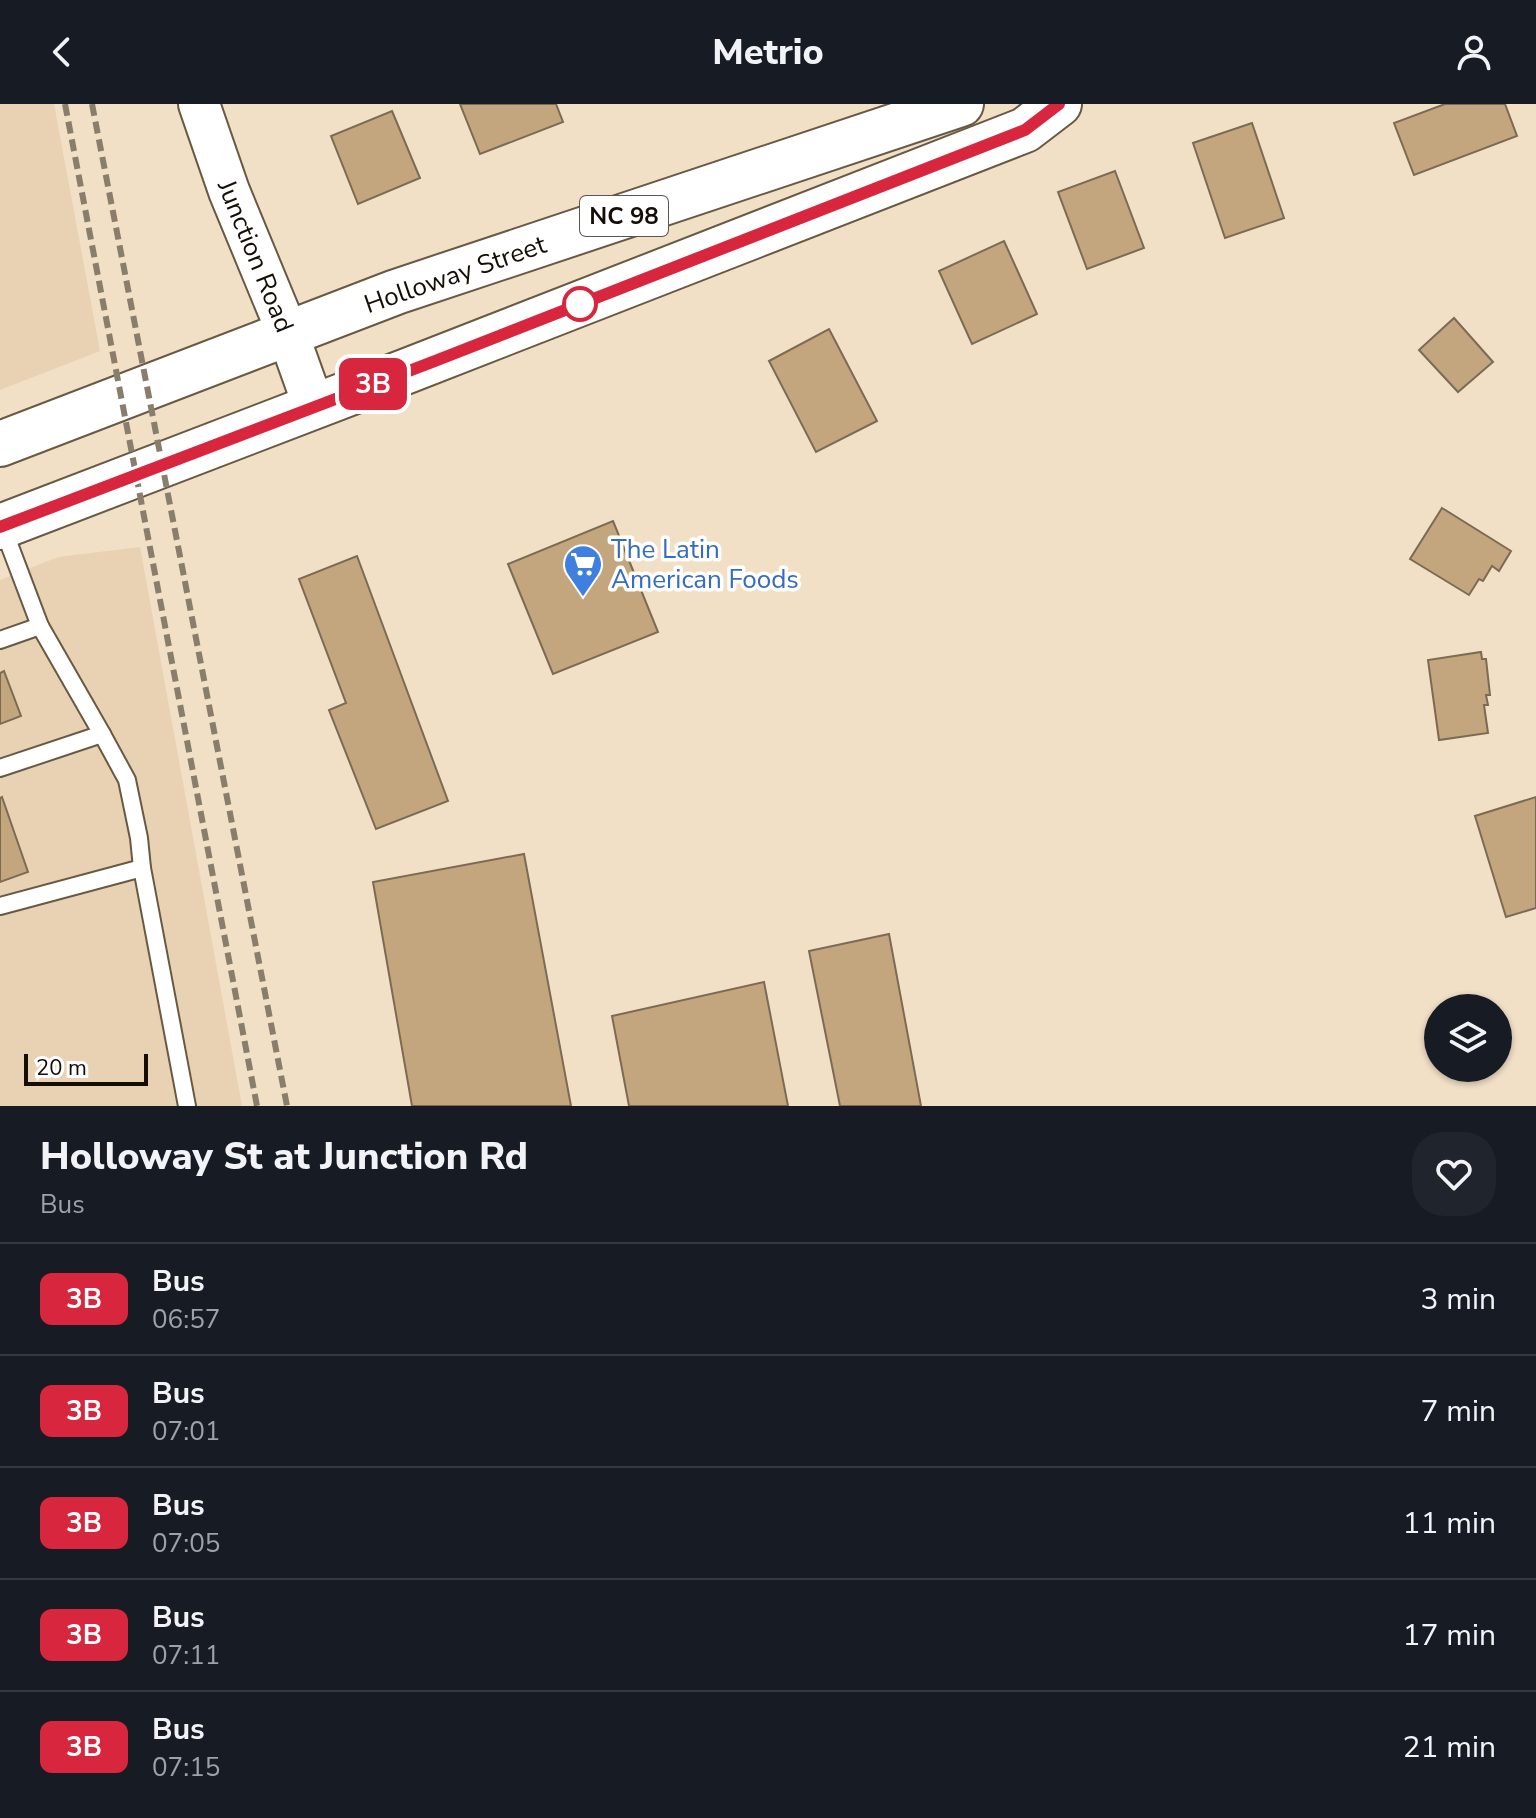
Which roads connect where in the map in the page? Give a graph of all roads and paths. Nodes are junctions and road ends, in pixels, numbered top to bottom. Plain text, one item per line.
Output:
1 (199, 104) edge
2 (961, 104) edge
3 (1059, 104) edge
4 (288, 334) junction
5 (314, 407) junction
6 (0, 444) edge
7 (1, 527) edge
8 (40, 626) junction
9 (0, 640) edge
10 (102, 734) junction
11 (0, 768) edge
12 (142, 868) junction
13 (0, 906) edge
14 (187, 1106) edge

1 - 4 street, Junction Road
2 - 4 highway, Holloway Street / NC 98
3 - 5 highway, NC 98
4 - 5 street, Junction Road
4 - 6 highway, Holloway Street / NC 98
5 - 7 highway, NC 98
7 - 8 lane
8 - 9 lane
8 - 10 lane
10 - 11 lane
10 - 12 lane
12 - 13 lane
12 - 14 lane

